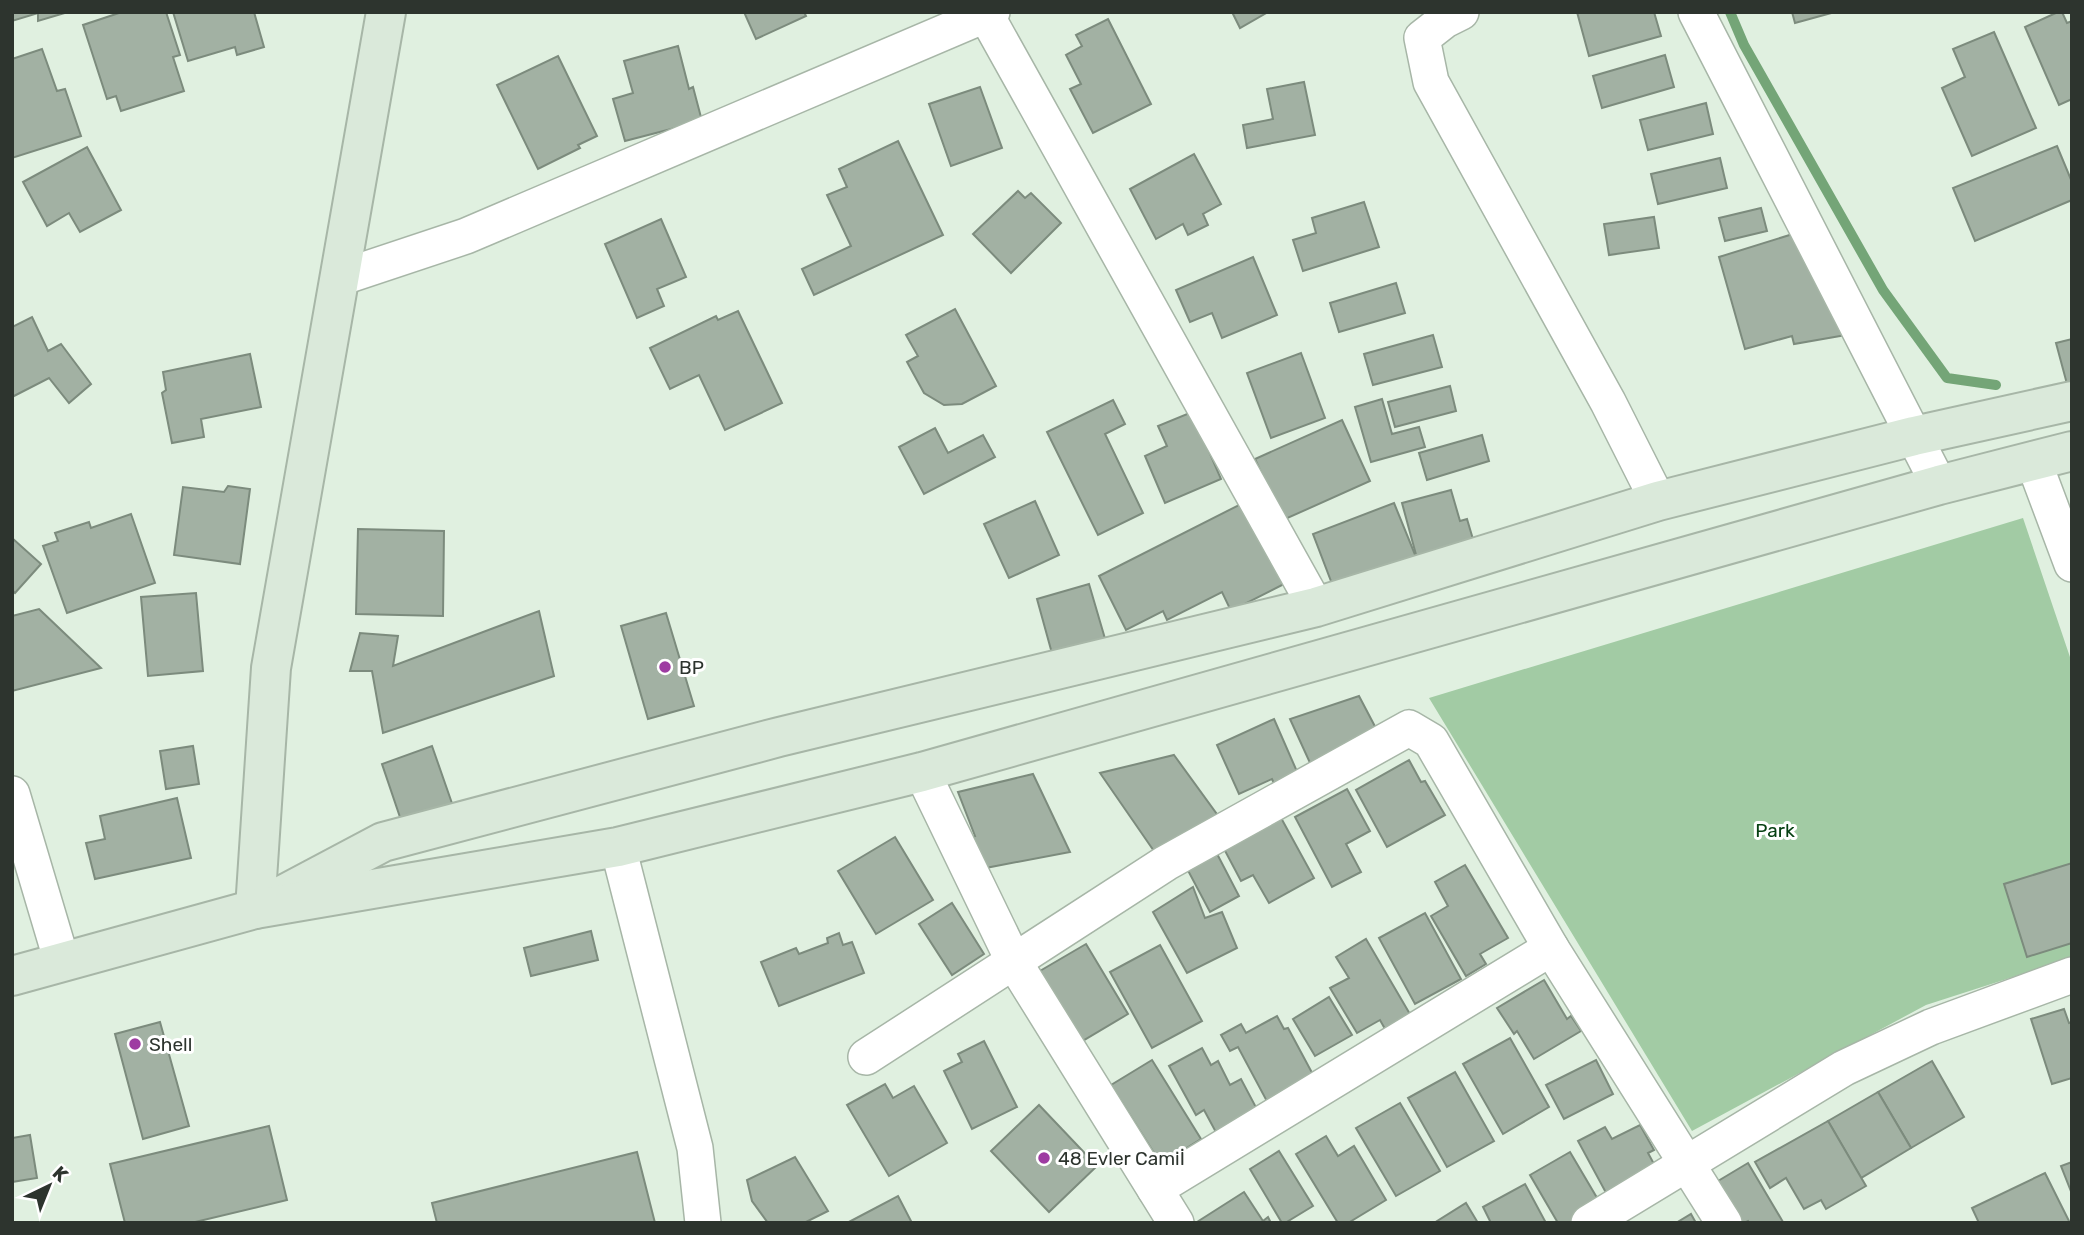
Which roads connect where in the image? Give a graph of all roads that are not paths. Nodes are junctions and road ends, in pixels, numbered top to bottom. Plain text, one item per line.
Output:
1 (386, 12) edge
2 (1461, 12) edge
3 (1696, 12) edge
4 (989, 13) edge
5 (340, 278) junction
6 (2072, 401) edge
7 (1914, 436) junction
8 (2072, 451) edge
9 (2033, 460) junction
10 (1939, 485) junction
11 (1658, 501) junction
12 (2072, 564) edge
13 (1316, 607) junction
14 (922, 772) junction
15 (12, 794) edge
16 (618, 847) junction
17 (255, 909) junction
18 (1551, 948) junction
19 (62, 962) junction
20 (1014, 962) junction
21 (2072, 975) edge
22 (12, 976) edge
23 (866, 1057) dead end
24 (1688, 1164) junction
25 (1155, 1189) junction
26 (703, 1223) edge
27 (1176, 1223) edge
28 (1589, 1223) edge
29 (1724, 1223) edge

1 - 5 main road
2 - 11 street
3 - 7 street
4 - 5 street
4 - 13 street
5 - 17 main road
6 - 7 main road
7 - 10 street
7 - 11 main road
8 - 9 main road
9 - 10 main road
9 - 12 street
10 - 14 main road
11 - 13 main road
13 - 17 main road
14 - 16 main road
14 - 20 street
15 - 19 street
16 - 17 main road
16 - 26 street
17 - 19 main road
18 - 20 street
18 - 24 street
18 - 25 street
19 - 22 main road
20 - 23 street
20 - 25 street
21 - 24 street
24 - 28 street
24 - 29 street
25 - 27 street

